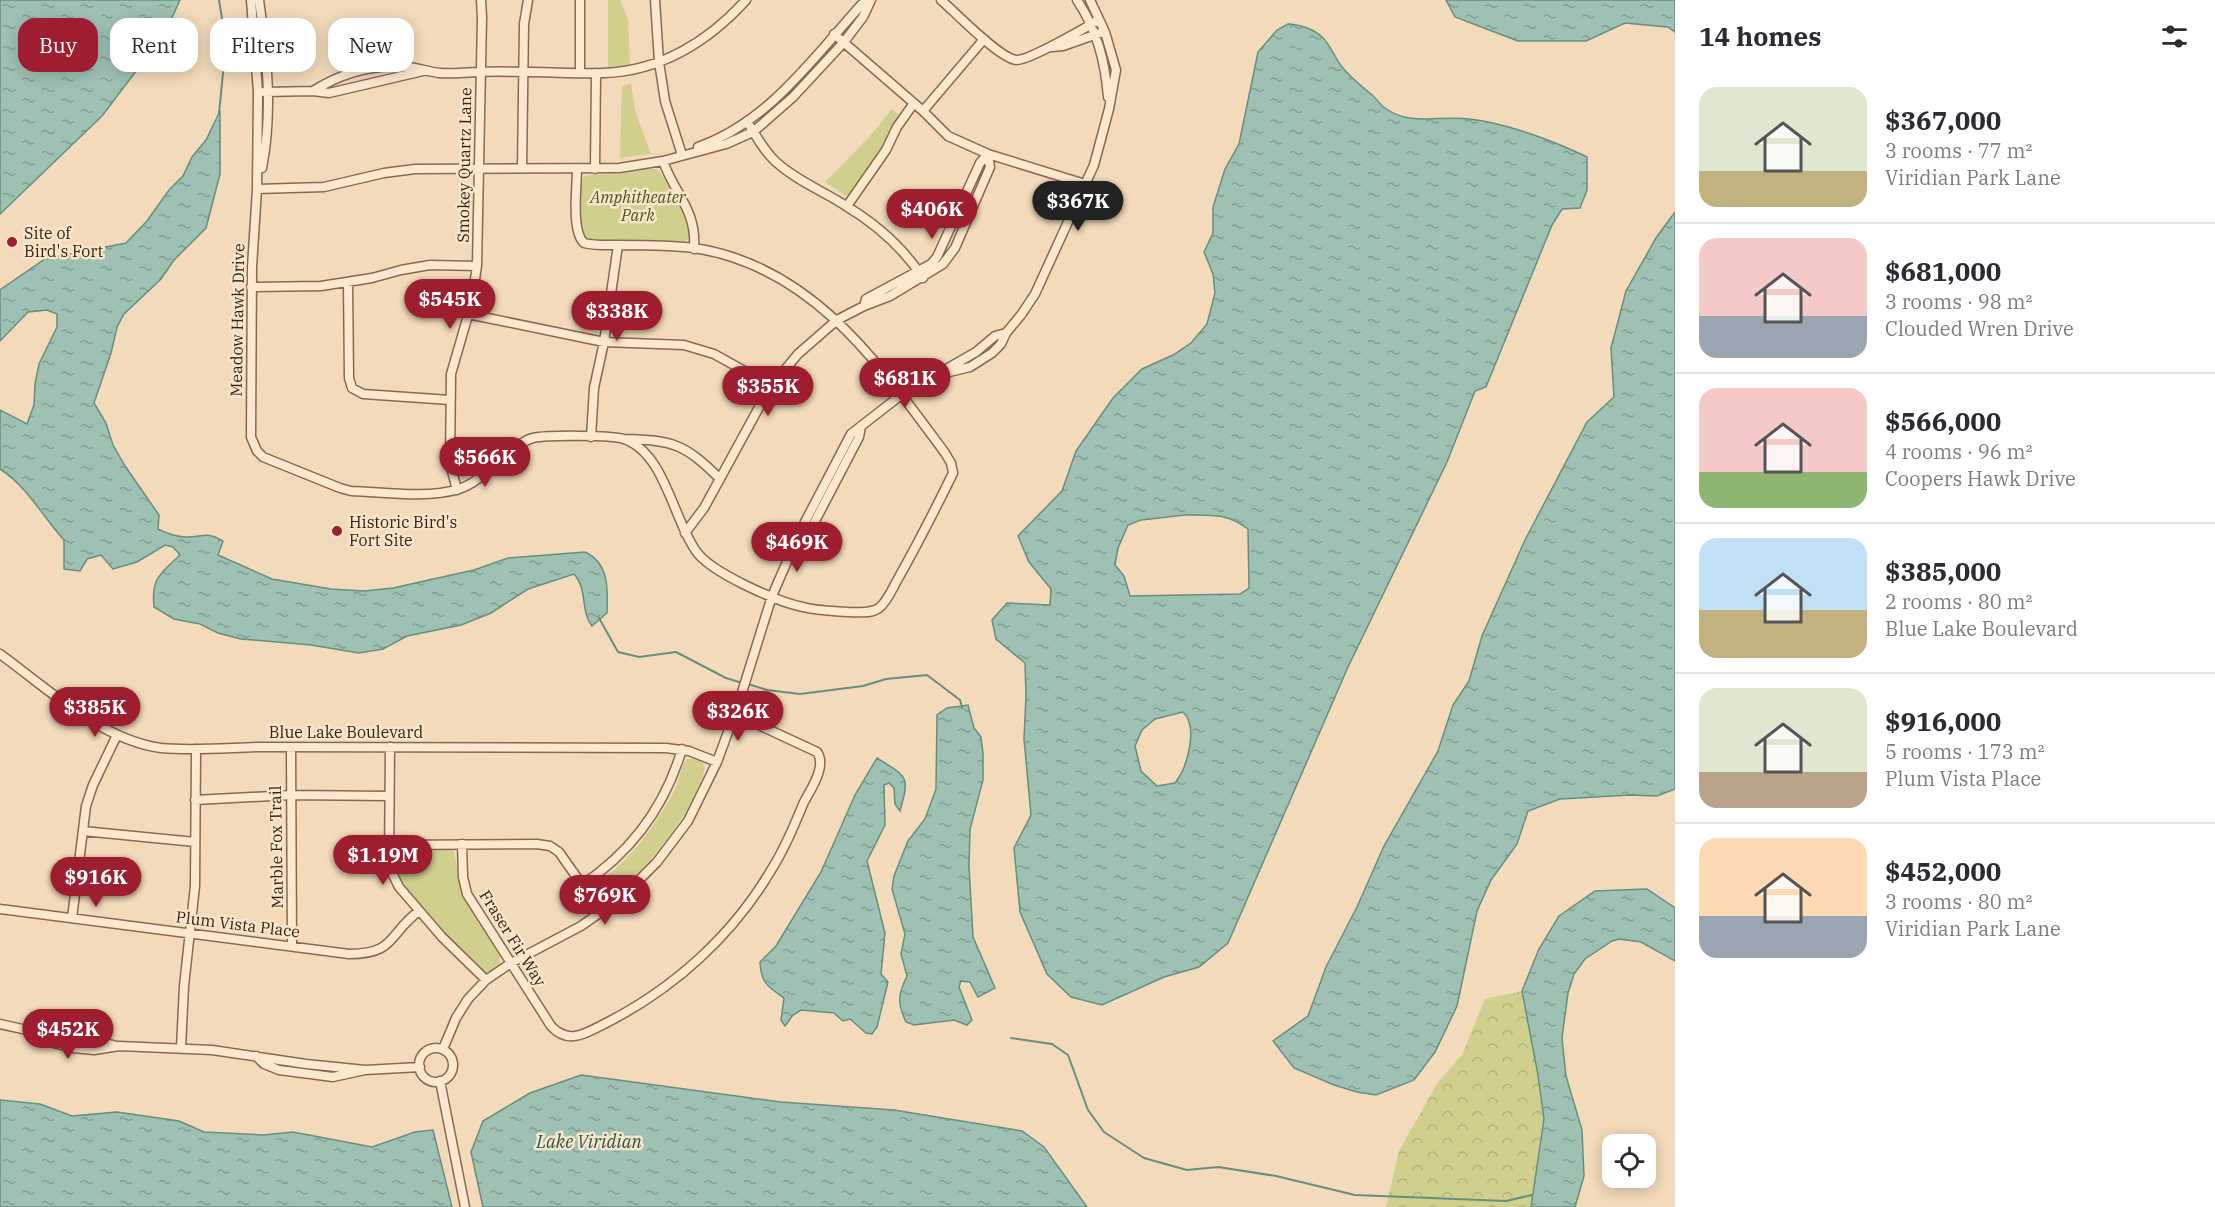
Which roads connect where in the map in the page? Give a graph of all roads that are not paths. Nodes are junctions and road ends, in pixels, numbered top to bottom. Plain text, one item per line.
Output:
1 (251, 0) edge
2 (258, 0) edge
3 (481, 0) edge
4 (487, 0) edge
5 (528, 0) edge
6 (580, 0) edge
7 (655, 0) edge
8 (746, 0) edge
9 (870, 0) edge
10 (941, 0) edge
11 (1077, 0) edge
12 (1090, 0) edge
13 (482, 17) junction
14 (1095, 22) junction
15 (1100, 33) junction
16 (834, 34) junction
17 (984, 39) junction
18 (844, 42) junction
19 (1052, 46) junction
20 (659, 62) junction
21 (429, 70) junction
22 (481, 72) junction
23 (524, 72) junction
24 (580, 72) junction
25 (597, 73) junction
26 (313, 91) junction
27 (258, 92) junction
28 (268, 92) junction
29 (914, 103) junction
30 (923, 111) junction
31 (747, 121) junction
32 (753, 132) junction
33 (988, 154) junction
34 (682, 155) junction
35 (663, 161) junction
36 (480, 167) junction
37 (522, 168) junction
38 (577, 170) junction
39 (596, 170) junction
40 (1084, 184) junction
41 (257, 189) junction
42 (847, 206) junction
43 (618, 245) junction
44 (694, 249) junction
45 (477, 266) junction
46 (921, 274) junction
47 (348, 282) junction
48 (251, 287) junction
49 (468, 314) junction
50 (837, 320) junction
51 (604, 342) junction
52 (769, 389) junction
53 (901, 395) junction
54 (450, 400) junction
55 (591, 437) junction
56 (623, 439) junction
57 (720, 479) junction
58 (457, 490) junction
59 (685, 533) junction
60 (772, 596) junction
61 (0, 654) edge
62 (735, 714) junction
63 (117, 735) junction
64 (291, 747) junction
65 (390, 747) junction
66 (196, 749) junction
67 (682, 749) junction
68 (717, 762) junction
69 (291, 795) junction
70 (389, 796) junction
71 (195, 800) junction
72 (83, 831) junction
73 (195, 842) junction
74 (462, 844) junction
75 (388, 845) junction
76 (582, 885) junction
77 (0, 909) edge
78 (419, 911) junction
79 (601, 912) junction
80 (72, 918) junction
81 (190, 933) junction
82 (292, 946) junction
83 (511, 963) junction
84 (486, 980) junction
85 (0, 1024) edge
86 (181, 1048) junction
87 (443, 1049) junction
88 (420, 1067) junction
89 (440, 1081) junction
90 (465, 1207) edge

1 - 27 street, Meadow Hawk Drive
2 - 28 street, Meadow Hawk Drive
3 - 13 street, Smokey Quartz Lane
4 - 13 street, Smokey Quartz Lane
5 - 23 street
6 - 24 street
7 - 20 street
8 - 20 street
9 - 16 street
9 - 18 street
10 - 17 street
11 - 14 street
12 - 14 street
13 - 22 street, Smokey Quartz Lane
14 - 15 street
14 - 19 street
15 - 19 street
15 - 40 street
16 - 18 street
16 - 31 street
17 - 19 street
17 - 30 street
18 - 29 street
18 - 32 street
20 - 25 street
20 - 34 street
21 - 22 street
21 - 26 street
21 - 26 street
22 - 23 street
22 - 36 street, Smokey Quartz Lane
23 - 24 street
23 - 37 street
24 - 25 street
25 - 39 street
26 - 28 street
27 - 28 street
27 - 41 street, Meadow Hawk Drive
28 - 41 street, Meadow Hawk Drive
29 - 30 street
29 - 42 street
30 - 33 street
31 - 32 street
31 - 34 street
32 - 34 street
32 - 42 street
33 - 40 street
33 - 46 street
34 - 35 street
35 - 39 street
35 - 44 street
36 - 37 street
36 - 41 street
36 - 45 street, Smokey Quartz Lane
37 - 38 street
38 - 39 street
38 - 43 street
40 - 53 street
41 - 48 street, Meadow Hawk Drive
42 - 46 street
43 - 44 street
43 - 51 street
44 - 50 street
45 - 47 street
45 - 49 street, Smokey Quartz Lane
46 - 50 street
47 - 48 street
47 - 54 street
48 - 58 street, Meadow Hawk Drive
49 - 51 street
49 - 54 street, Smokey Quartz Lane
50 - 52 street
50 - 53 street
51 - 52 street
51 - 55 street
52 - 57 street
53 - 60 street
53 - 60 street
54 - 58 street, Smokey Quartz Lane
55 - 56 street
55 - 58 street
56 - 57 street
56 - 59 street
57 - 59 street
59 - 60 street
60 - 62 street
61 - 63 street, Blue Lake Boulevard
62 - 68 street
62 - 83 street, Fraser Fir Way
63 - 66 street, Blue Lake Boulevard
63 - 72 street
64 - 65 street, Blue Lake Boulevard
64 - 66 street, Blue Lake Boulevard
64 - 69 street, Marble Fox Trail
65 - 67 street, Blue Lake Boulevard
65 - 70 street
66 - 71 street
67 - 68 street, Blue Lake Boulevard
67 - 76 street
68 - 79 street
69 - 70 street
69 - 71 street
69 - 82 street, Marble Fox Trail
70 - 75 street
71 - 73 street
72 - 73 street
72 - 80 street
73 - 81 street
74 - 75 street
74 - 76 street
74 - 83 street, Fraser Fir Way
75 - 78 street
76 - 79 street
77 - 80 street, Plum Vista Place
78 - 82 street, Plum Vista Place
78 - 84 street
79 - 83 street
80 - 81 street, Plum Vista Place
81 - 82 street, Plum Vista Place
81 - 86 street
83 - 84 street
84 - 87 street
85 - 86 street
86 - 88 street
87 - 88 street
87 - 89 street
88 - 89 street
89 - 90 street

